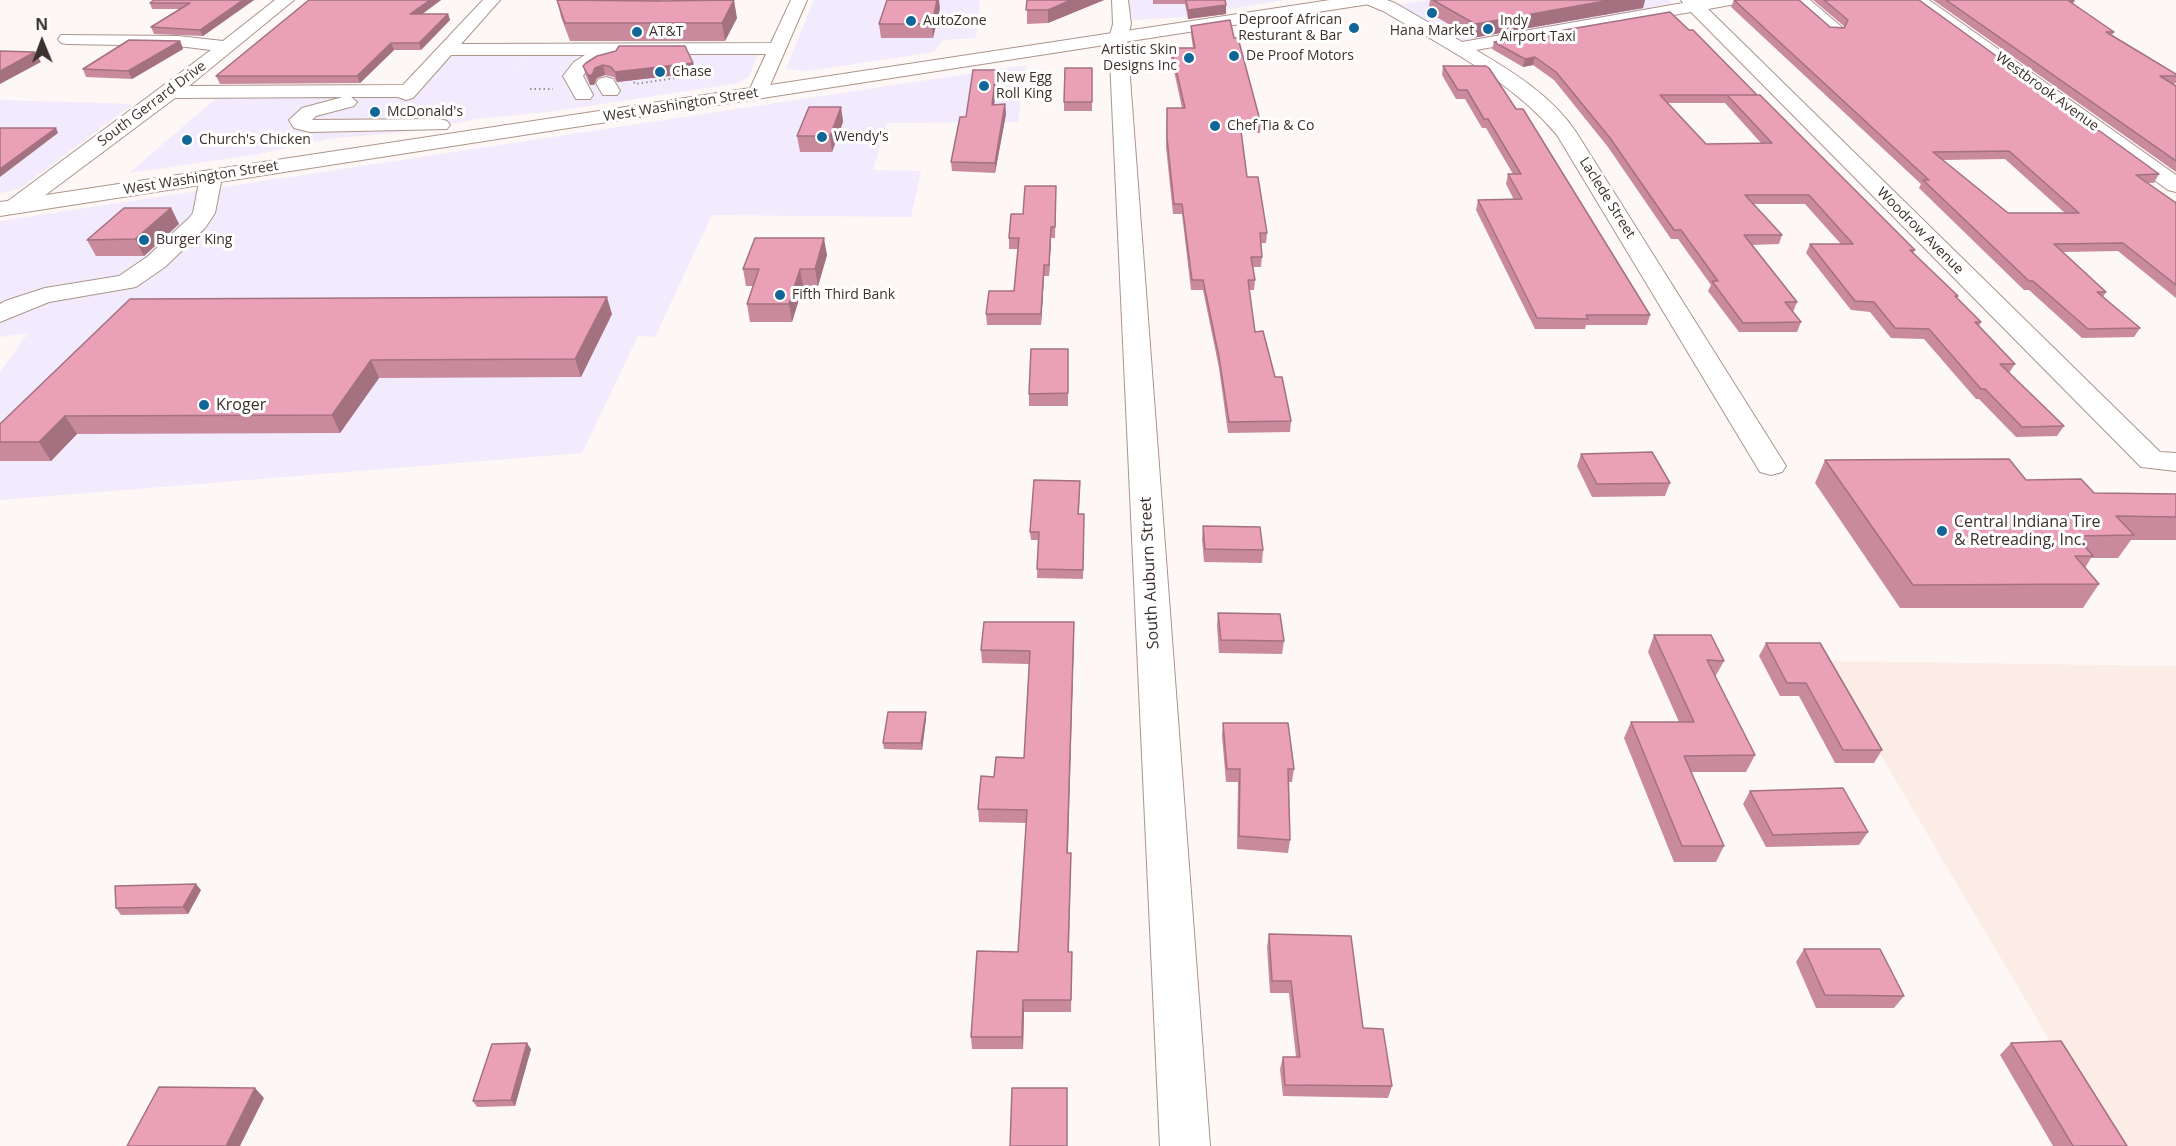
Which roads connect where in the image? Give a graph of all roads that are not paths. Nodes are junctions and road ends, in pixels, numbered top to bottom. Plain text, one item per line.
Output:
1 (286, 0) edge
2 (492, 0) edge
3 (798, 0) edge
4 (1120, 0) edge
5 (1363, 0) edge
6 (1372, 0) edge
7 (1730, 0) edge
8 (1800, 0) edge
9 (1918, 0) edge
10 (1692, 3) edge
11 (1836, 29) edge
12 (1118, 38) junction
13 (67, 39) dead end
14 (227, 47) junction
15 (1457, 48) junction
16 (446, 50) junction
17 (776, 51) junction
18 (662, 54) junction
19 (606, 83) edge
20 (170, 92) junction
21 (758, 93) junction
22 (372, 94) dead end
23 (583, 95) dead end
24 (440, 125) dead end
25 (210, 177) junction
26 (2176, 185) edge
27 (8, 208) edge
28 (0, 314) edge
29 (2164, 462) edge
30 (1771, 466) dead end
31 (1185, 1146) edge

1 - 14 street, South Gerrard Drive
2 - 16 street
3 - 17 street
4 - 12 street, South Auburn Street
5 - 12 street, West Washington Street
6 - 15 street, Laclede Street
7 - 10 street
8 - 11 street
9 - 26 street, Westbrook Avenue
10 - 15 street
10 - 29 street, Woodrow Avenue
12 - 21 street, West Washington Street
12 - 31 street, South Auburn Street
13 - 14 street
14 - 20 street, South Gerrard Drive
15 - 30 street, Laclede Street
16 - 17 street
16 - 20 street
17 - 18 street
17 - 21 street
18 - 19 street
18 - 23 street
20 - 27 street, South Gerrard Drive
21 - 25 street, West Washington Street
22 - 24 street
25 - 27 street, West Washington Street
25 - 28 street

